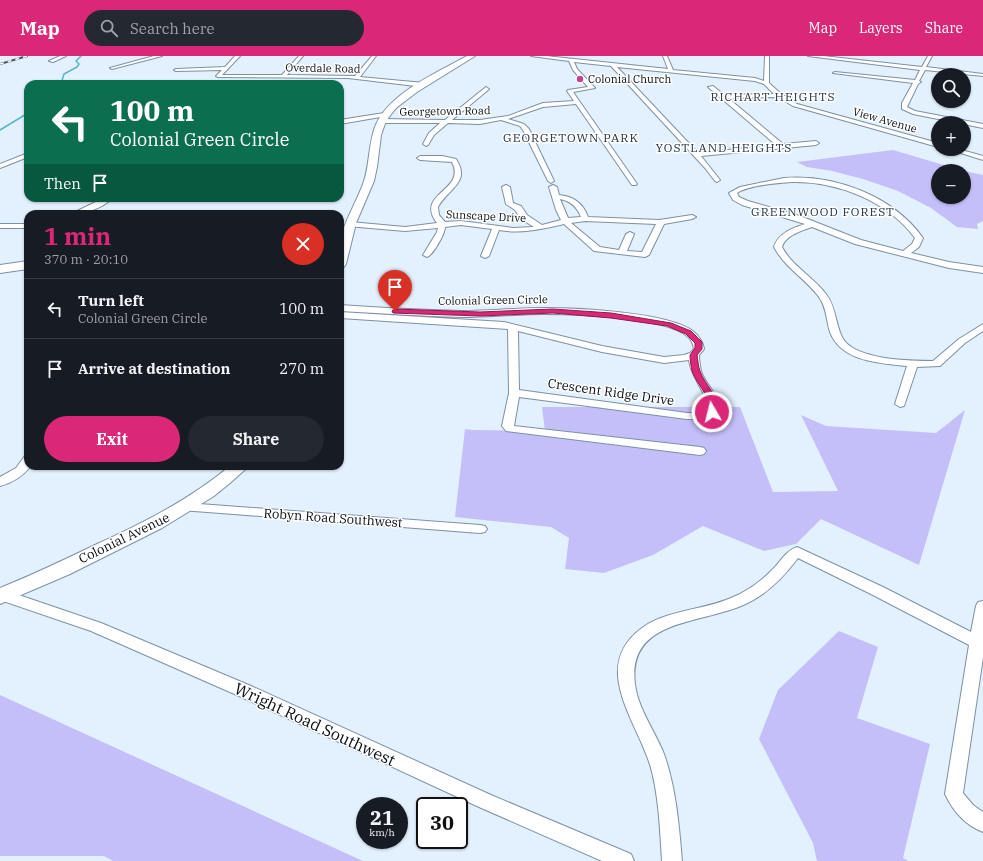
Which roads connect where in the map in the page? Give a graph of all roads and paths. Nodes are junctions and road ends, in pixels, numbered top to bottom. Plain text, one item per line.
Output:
1 (64, 56) edge
2 (160, 56) edge
3 (238, 56) edge
4 (301, 56) edge
5 (374, 56) edge
6 (472, 56) edge
7 (533, 56) edge
8 (665, 56) edge
9 (767, 56) edge
10 (810, 56) edge
11 (930, 56) edge
12 (561, 57) edge
13 (571, 60) junction
14 (51, 61) dead end
15 (612, 64) junction
16 (112, 68) dead end
17 (225, 68) junction
18 (925, 69) junction
19 (176, 70) dead end
20 (671, 71) junction
21 (835, 73) dead end
22 (983, 75) edge
23 (283, 77) junction
24 (297, 77) junction
25 (356, 78) junction
26 (294, 80) edge
27 (918, 82) junction
28 (766, 83) junction
29 (424, 85) junction
30 (711, 87) dead end
31 (486, 89) dead end
32 (780, 96) junction
33 (722, 97) junction
34 (578, 102) junction
35 (383, 118) junction
36 (503, 119) junction
37 (344, 122) edge
38 (445, 123) junction
39 (983, 126) edge
40 (816, 143) dead end
41 (931, 143) edge
42 (426, 144) dead end
43 (781, 146) junction
44 (696, 155) junction
45 (971, 155) edge
46 (24, 157) edge
47 (420, 158) dead end
48 (983, 158) edge
49 (0, 166) edge
50 (717, 180) dead end
51 (634, 184) dead end
52 (506, 187) dead end
53 (557, 197) junction
54 (102, 202) edge
55 (86, 210) edge
56 (692, 217) dead end
57 (585, 219) junction
58 (566, 221) junction
59 (661, 222) junction
60 (345, 224) edge
61 (442, 224) junction
62 (812, 224) junction
63 (0, 226) edge
64 (24, 226) edge
65 (537, 228) junction
66 (495, 232) junction
67 (630, 234) dead end
68 (344, 252) edge
69 (622, 253) junction
70 (906, 253) junction
71 (427, 255) dead end
72 (486, 256) dead end
73 (24, 266) edge
74 (0, 269) edge
75 (983, 270) edge
76 (344, 308) edge
77 (344, 315) edge
78 (513, 327) junction
79 (983, 327) edge
80 (694, 355) junction
81 (664, 360) junction
82 (912, 364) junction
83 (696, 372) junction
84 (514, 393) junction
85 (900, 404) dead end
86 (700, 451) dead end
87 (24, 467) edge
88 (235, 470) edge
89 (0, 482) edge
90 (186, 507) junction
91 (480, 529) dead end
92 (1, 595) edge
93 (983, 606) edge
94 (980, 643) edge
95 (983, 823) edge
96 (624, 861) edge
97 (672, 861) edge

1 - 14 street
2 - 16 street
3 - 17 street
4 - 23 street
5 - 25 street
6 - 29 main road
7 - 12 street
8 - 20 street
9 - 28 street
10 - 18 street
11 - 18 street
12 - 13 street
13 - 15 street
13 - 34 street
15 - 20 street
15 - 44 street
17 - 19 street
17 - 23 street, Overdale Road
18 - 22 street
18 - 27 street
20 - 28 street
21 - 27 street
23 - 24 street, Overdale Road
24 - 25 street, Overdale Road
24 - 26 street
25 - 29 street, Overdale Road
27 - 39 street
28 - 32 street, View Avenue
29 - 35 main road
30 - 33 street
31 - 38 street
32 - 33 street
32 - 41 street, View Avenue
33 - 43 street
34 - 36 street, Georgetown Road
34 - 51 street
35 - 37 street, Georgetown Road
35 - 38 street, Georgetown Road
35 - 60 main road
36 - 38 street, Georgetown Road
36 - 53 street
38 - 42 street
40 - 43 street
43 - 44 street
44 - 50 street
45 - 48 street
46 - 49 street
47 - 61 street
52 - 65 street
53 - 57 street
53 - 58 street
54 - 55 street
56 - 59 street, Sunscape Drive
57 - 58 street, Sunscape Drive
57 - 59 street, Sunscape Drive
58 - 65 street, Sunscape Drive
58 - 69 street
59 - 69 street
60 - 61 street, Sunscape Drive
60 - 68 main road
61 - 66 street, Sunscape Drive
61 - 71 street
62 - 70 street
62 - 70 street
62 - 82 street
63 - 64 street
65 - 66 street, Sunscape Drive
66 - 72 street
67 - 69 street
70 - 75 street
73 - 74 main road
76 - 80 street, Colonial Green Circle
77 - 78 street, Colonial Green Circle
78 - 81 street, Colonial Green Circle
78 - 84 street
79 - 82 street
80 - 81 street, Colonial Green Circle
80 - 83 street, Crescent Ridge Drive
81 - 83 street
82 - 85 street
83 - 84 street, Crescent Ridge Drive
84 - 86 street
87 - 89 street
88 - 90 main road, Colonial Avenue
90 - 91 street, Robyn Road Southwest
90 - 92 main road, Colonial Avenue
92 - 96 street, Wright Road Southwest
93 - 94 street
94 - 95 street
94 - 97 street

